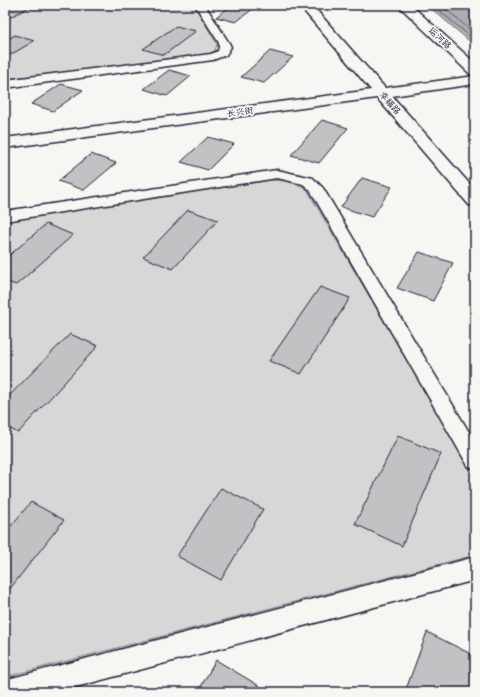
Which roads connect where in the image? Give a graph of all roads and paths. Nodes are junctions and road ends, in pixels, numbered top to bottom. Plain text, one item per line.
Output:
1 (200, 5) edge
2 (305, 5) edge
3 (404, 5) edge
4 (475, 72) edge
5 (475, 80) edge
6 (5, 84) edge
7 (378, 90) junction
8 (5, 136) edge
9 (5, 143) edge
10 (475, 201) edge
11 (5, 216) edge
12 (475, 460) edge
13 (475, 568) edge
14 (8, 692) edge

1 - 6 street
2 - 7 street, 幸福路
3 - 4 street, 运河路
4 - 7 street, 长兴街
5 - 7 street, 长兴街
7 - 8 street, 长兴街
7 - 9 street, 长兴街
7 - 10 street, 幸福路
11 - 12 street
13 - 14 street

